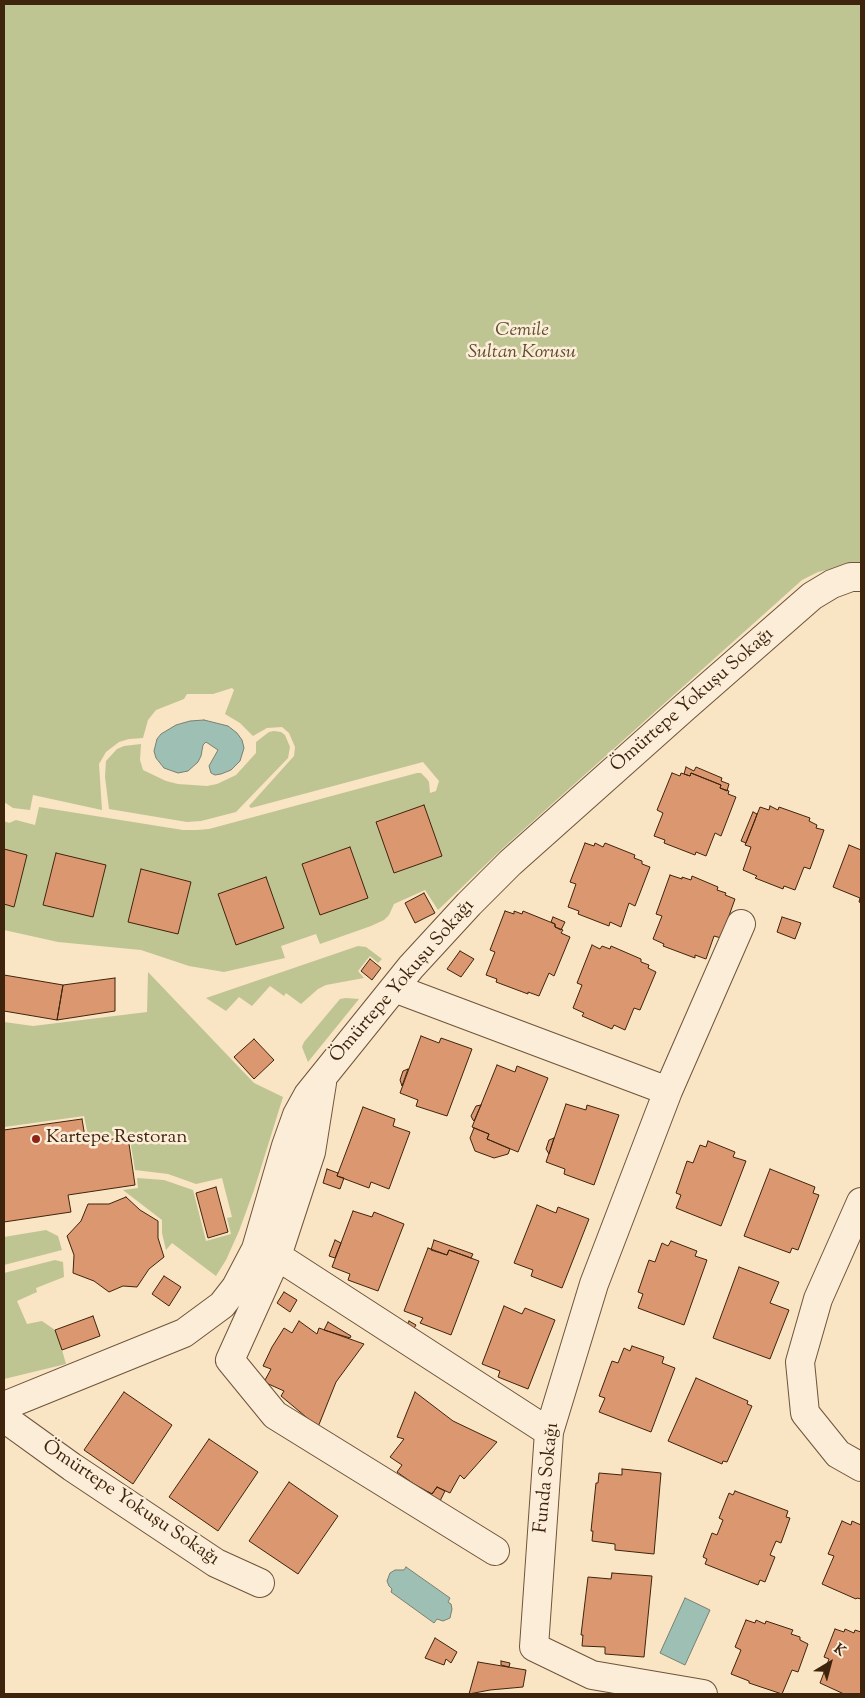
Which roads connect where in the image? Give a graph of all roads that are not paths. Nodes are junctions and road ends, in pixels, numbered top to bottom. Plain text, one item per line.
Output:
1 (861, 577) edge
2 (741, 924) dead end
3 (394, 988) junction
4 (323, 1074) junction
5 (668, 1091) junction
6 (861, 1202) edge
7 (277, 1256) junction
8 (4, 1406) edge
9 (4, 1418) edge
10 (549, 1432) junction
11 (861, 1467) edge
12 (495, 1550) dead end
13 (260, 1582) dead end
14 (703, 1694) edge

1 - 3 street, Ömürtepe Yokuşu Sokağı
2 - 5 street, Funda Sokağı
3 - 4 street, Ömürtepe Yokuşu Sokağı
3 - 5 street
4 - 7 street
4 - 8 street, Ömürtepe Yokuşu Sokağı
5 - 10 street, Funda Sokağı
6 - 11 street
7 - 10 street
7 - 12 street
9 - 13 street, Ömürtepe Yokuşu Sokağı
10 - 14 street, Funda Sokağı

